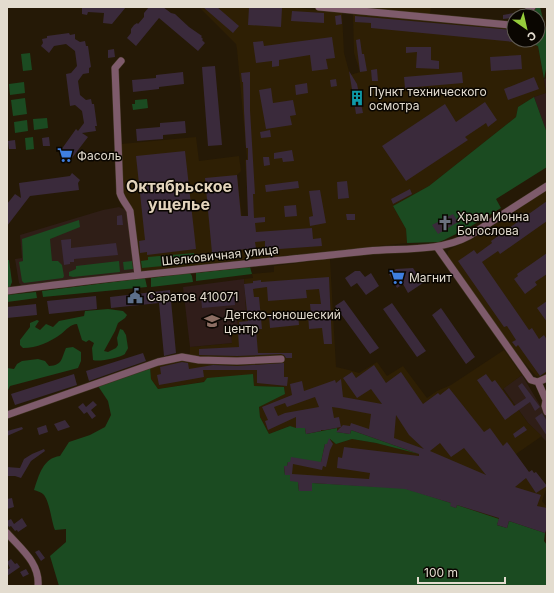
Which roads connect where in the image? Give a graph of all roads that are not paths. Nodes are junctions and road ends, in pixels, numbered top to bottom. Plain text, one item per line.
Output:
1 (320, 7) edge
2 (506, 25) edge
3 (121, 61) dead end
4 (547, 186) edge
5 (437, 246) junction
6 (138, 275) junction
7 (7, 291) edge
8 (281, 359) dead end
9 (547, 378) edge
10 (538, 382) junction
11 (547, 412) edge
12 (7, 415) edge
13 (7, 533) edge
14 (38, 586) edge

1 - 2 street
3 - 6 street
4 - 5 street, Шелковичная улица
5 - 6 street, Шелковичная улица
5 - 10 street
6 - 7 street, Шелковичная улица
8 - 12 street
9 - 10 street
10 - 11 street
13 - 14 street

